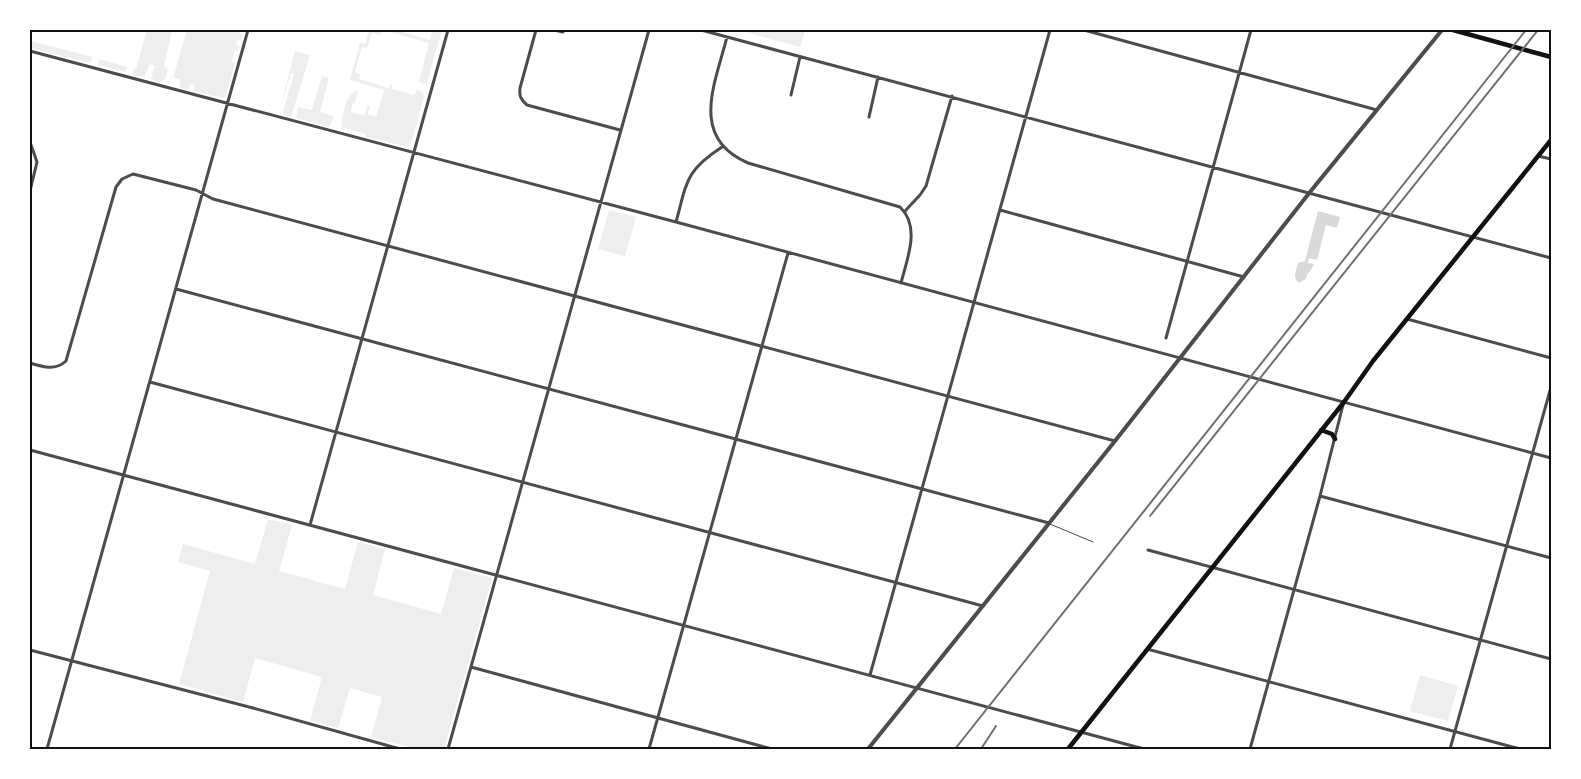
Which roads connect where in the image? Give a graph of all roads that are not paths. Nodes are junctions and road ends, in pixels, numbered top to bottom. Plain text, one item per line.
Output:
1 (248, 30) edge
2 (448, 30) edge
3 (536, 30) edge
4 (554, 30) edge
5 (649, 30) edge
6 (700, 30) edge
7 (1050, 30) edge
8 (1084, 30) edge
9 (1251, 30) edge
10 (1442, 30) edge
11 (1453, 30) edge
12 (563, 32) dead end
13 (728, 37) junction
14 (30, 51) edge
15 (800, 57) junction
16 (1551, 57) edge
17 (1239, 73) junction
18 (878, 77) junction
19 (791, 95) dead end
20 (952, 96) junction
21 (227, 104) junction
22 (1377, 110) junction
23 (1026, 116) junction
24 (869, 117) dead end
25 (620, 130) junction
26 (1551, 140) edge
27 (30, 142) edge
28 (722, 147) junction
29 (414, 153) junction
30 (1538, 156) junction
31 (1551, 159) edge
32 (1213, 167) junction
33 (30, 191) edge
34 (1310, 192) junction
35 (202, 194) junction
36 (601, 202) junction
37 (1000, 210) junction
38 (905, 211) junction
39 (676, 222) junction
40 (1473, 236) junction
41 (388, 246) junction
42 (788, 253) junction
43 (1551, 258) edge
44 (1187, 260) junction
45 (1244, 277) junction
46 (901, 283) junction
47 (176, 289) junction
48 (575, 295) junction
49 (974, 303) junction
50 (1407, 319) junction
51 (1166, 338) dead end
52 (362, 339) junction
53 (761, 345) junction
54 (1180, 358) junction
55 (1551, 358) edge
56 (30, 363) edge
57 (150, 382) junction
58 (1551, 387) edge
59 (549, 388) junction
60 (948, 395) junction
61 (1344, 402) junction
62 (1321, 430) junction
63 (336, 432) junction
64 (735, 438) junction
65 (1335, 439) junction
66 (1115, 441) junction
67 (30, 450) edge
68 (1532, 453) junction
69 (1551, 458) edge
70 (124, 475) junction
71 (523, 481) junction
72 (922, 489) junction
73 (1320, 496) junction
74 (1050, 524) junction
75 (310, 525) junction
76 (709, 532) junction
77 (1093, 542) dead end
78 (1506, 546) junction
79 (1148, 550) dead end
80 (1551, 558) edge
81 (1214, 567) junction
82 (497, 575) junction
83 (896, 582) junction
84 (1294, 589) junction
85 (984, 606) junction
86 (684, 625) junction
87 (1480, 640) junction
88 (1147, 649) junction
89 (30, 650) edge
90 (1551, 659) edge
91 (71, 661) junction
92 (471, 667) junction
93 (870, 675) junction
94 (1268, 681) junction
95 (918, 688) junction
96 (658, 718) junction
97 (1082, 732) junction
98 (1455, 732) junction
99 (47, 749) edge
100 (400, 749) edge
101 (448, 749) edge
102 (649, 749) edge
103 (772, 749) edge
104 (868, 749) edge
105 (1068, 749) edge
106 (1144, 749) edge
107 (1250, 749) edge
108 (1450, 749) edge
109 (1520, 749) edge

1 - 21 street
2 - 29 street
3 - 25 street
4 - 12 street
5 - 25 street
6 - 13 street
7 - 23 street
8 - 17 street
9 - 17 street
10 - 22 street
11 - 16 main road
13 - 15 street
13 - 28 street
14 - 21 street
15 - 18 street
15 - 19 street
17 - 22 street
17 - 32 street
18 - 20 street
18 - 24 street
20 - 23 street
20 - 38 street
21 - 29 street
21 - 35 street
22 - 34 street
23 - 32 street
23 - 37 street
25 - 36 street
26 - 30 main road
27 - 33 street
28 - 38 street
28 - 39 street
29 - 36 street
29 - 41 street
30 - 31 street
30 - 40 main road
32 - 34 street
32 - 44 street
34 - 40 street
34 - 45 street
35 - 41 street
35 - 47 street
35 - 56 street
36 - 39 street
36 - 48 street
37 - 44 street
37 - 49 street
38 - 46 street
39 - 42 street
40 - 43 street
40 - 50 main road
41 - 48 street
41 - 52 street
42 - 46 street
42 - 53 street
44 - 45 street
44 - 51 street
45 - 54 street
46 - 49 street
47 - 52 street
47 - 57 street
48 - 53 street
48 - 59 street
49 - 54 street
49 - 60 street
50 - 55 street
50 - 61 main road
52 - 59 street
52 - 63 street
53 - 60 street
53 - 64 street
54 - 61 street
54 - 66 street
57 - 63 street
57 - 70 street
58 - 68 street
59 - 64 street
59 - 71 street
60 - 66 street
60 - 72 street
61 - 62 main road
61 - 65 street
61 - 68 street
62 - 65 main road
62 - 81 main road
63 - 71 street
63 - 75 street
64 - 72 street
64 - 76 street
65 - 73 street
66 - 74 street
67 - 70 street
68 - 69 street
68 - 78 street
70 - 75 street
70 - 91 street
71 - 76 street
71 - 82 street
72 - 74 street
72 - 83 street
73 - 78 street
73 - 84 street
74 - 77 lane
74 - 85 street
75 - 82 street
76 - 83 street
76 - 86 street
78 - 80 street
78 - 87 street
79 - 81 street
81 - 84 street
81 - 88 main road
82 - 86 street
82 - 92 street
83 - 85 street
83 - 93 street
84 - 87 street
84 - 94 street
85 - 95 street
86 - 93 street
86 - 96 street
87 - 90 street
87 - 98 street
88 - 94 street
88 - 97 main road
89 - 91 street
91 - 99 street
91 - 100 street
92 - 96 street
92 - 101 street
93 - 95 street
94 - 98 street
94 - 107 street
95 - 97 street
95 - 104 street
96 - 102 street
96 - 103 street
97 - 105 main road
97 - 106 street
98 - 108 street
98 - 109 street

